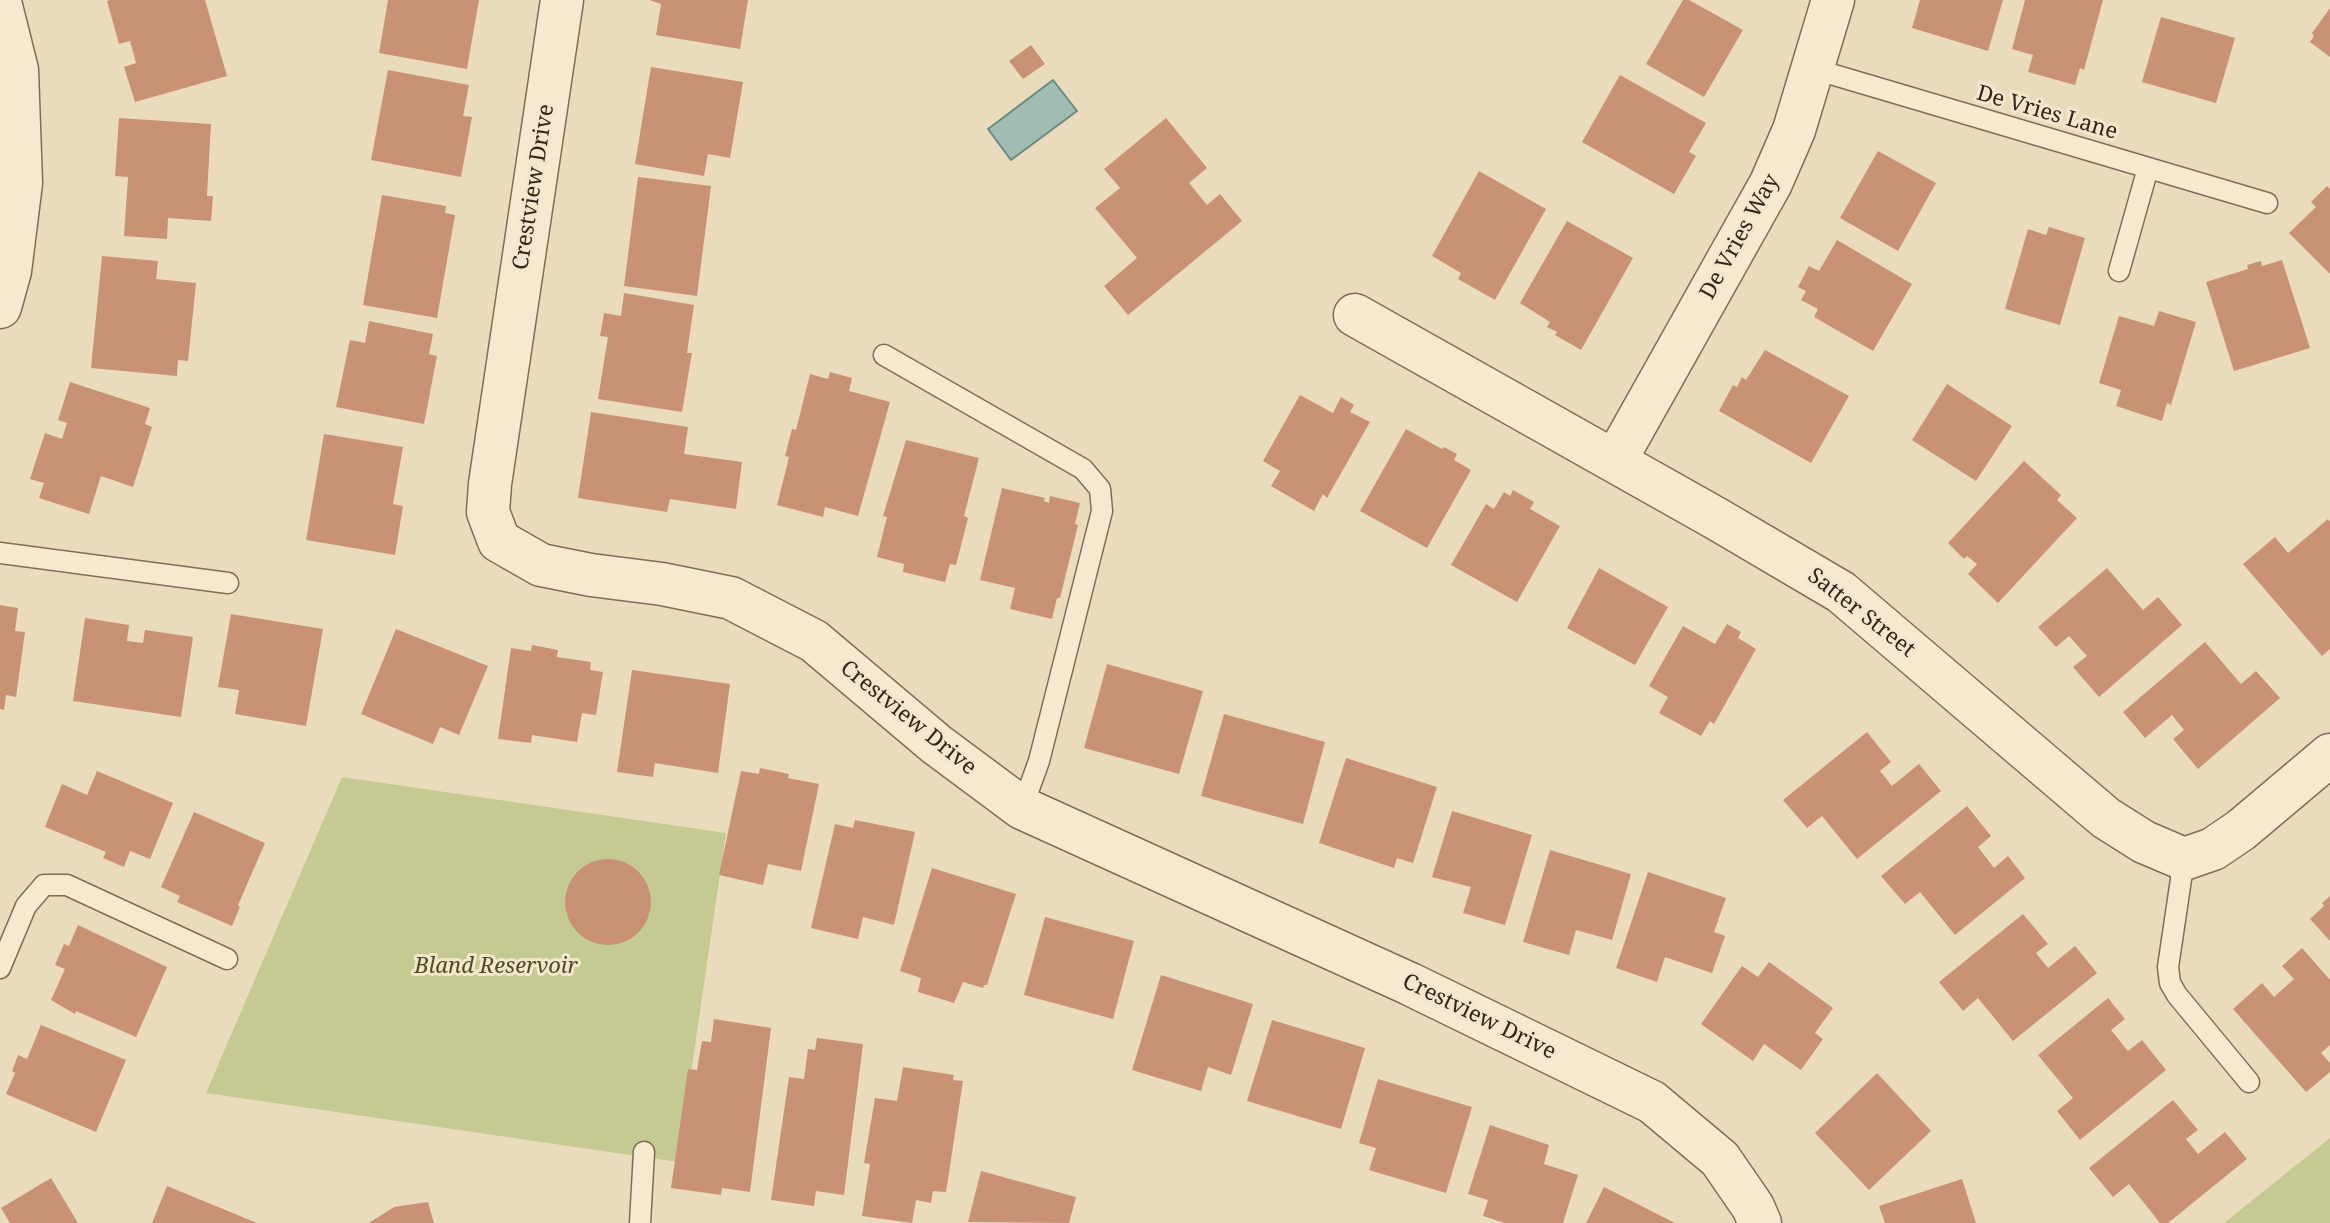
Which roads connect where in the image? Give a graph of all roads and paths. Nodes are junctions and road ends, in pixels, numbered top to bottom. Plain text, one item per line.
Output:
1 (562, 0) edge
2 (1833, 0) edge
3 (0, 2) edge
4 (1814, 69) junction
5 (2148, 168) junction
6 (2267, 203) dead end
7 (2119, 271) dead end
8 (0, 307) edge
9 (1355, 315) dead end
10 (884, 355) dead end
11 (1615, 461) junction
12 (0, 553) edge
13 (228, 583) dead end
14 (2330, 755) edge
15 (1022, 808) junction
16 (2184, 859) junction
17 (227, 959) dead end
18 (0, 968) edge
19 (2249, 1082) dead end
20 (644, 1152) dead end
21 (640, 1223) edge
22 (1760, 1223) edge

1 - 15 street, Crestview Drive
2 - 4 street, De Vries Way
3 - 8 street
4 - 5 lane, De Vries Lane
4 - 11 street, De Vries Way
5 - 6 lane, De Vries Lane
5 - 7 lane
9 - 11 street, Satter Street
10 - 15 lane
11 - 16 street, Satter Street
12 - 13 lane
14 - 16 street
15 - 22 street, Crestview Drive
16 - 19 lane
17 - 18 lane
20 - 21 lane

